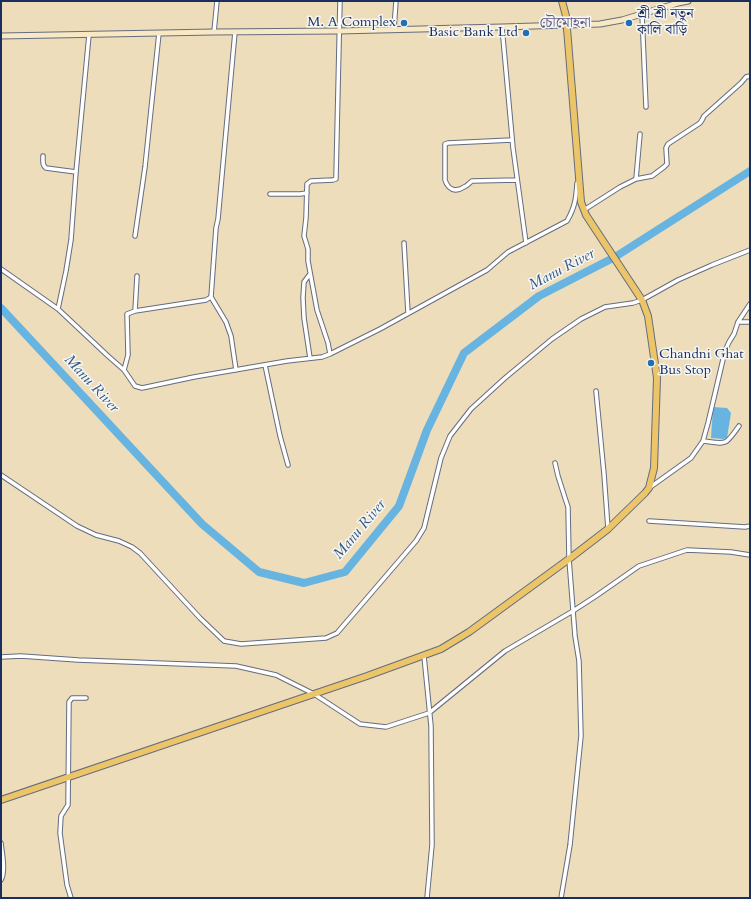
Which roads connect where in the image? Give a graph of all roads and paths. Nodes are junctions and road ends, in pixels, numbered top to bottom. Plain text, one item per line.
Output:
1 (217, 1) edge
2 (340, 1) edge
3 (396, 1) edge
4 (562, 1) edge
5 (688, 1) edge
6 (642, 14) junction
7 (566, 25) junction
8 (502, 27) junction
9 (394, 29) junction
10 (339, 31) junction
11 (214, 32) junction
12 (235, 32) junction
13 (159, 34) junction
14 (89, 35) junction
15 (1, 36) edge
16 (750, 76) edge
17 (646, 107) dead end
18 (640, 134) dead end
19 (512, 140) junction
20 (43, 156) dead end
21 (578, 170) junction
22 (76, 172) junction
23 (636, 178) junction
24 (517, 180) junction
25 (307, 193) junction
26 (270, 194) dead end
27 (585, 212) junction
28 (135, 236) dead end
29 (526, 242) junction
30 (404, 243) dead end
31 (750, 250) edge
32 (1, 269) edge
33 (310, 273) junction
34 (137, 276) dead end
35 (211, 297) junction
36 (642, 300) junction
37 (750, 304) edge
38 (58, 309) junction
39 (135, 312) junction
40 (408, 313) junction
41 (738, 322) junction
42 (750, 322) edge
43 (330, 354) junction
44 (310, 358) junction
45 (265, 365) junction
46 (124, 370) junction
47 (236, 370) junction
48 (596, 391) dead end
49 (739, 426) dead end
50 (702, 441) junction
51 (555, 463) dead end
52 (288, 465) dead end
53 (1, 475) edge
54 (649, 488) junction
55 (649, 521) dead end
56 (750, 526) edge
57 (608, 529) junction
58 (750, 555) edge
59 (570, 559) junction
60 (573, 611) junction
61 (424, 656) junction
62 (1, 657) edge
63 (314, 694) junction
64 (86, 698) dead end
65 (429, 713) junction
66 (68, 777) junction
67 (1, 800) edge
68 (1, 843) edge
69 (1, 880) edge
70 (71, 898) edge
71 (427, 898) edge
72 (561, 898) edge

1 - 11 street
2 - 10 street
3 - 9 street
4 - 7 highway
5 - 6 main road
6 - 7 main road
6 - 17 street
7 - 8 main road
7 - 21 highway
8 - 9 main road
8 - 19 street
9 - 10 main road
10 - 12 main road
10 - 25 street
11 - 12 main road
11 - 13 main road
12 - 35 street
13 - 14 main road
13 - 28 street
14 - 15 main road
14 - 22 street
16 - 23 street
18 - 23 street
19 - 24 street
19 - 24 street
20 - 22 street
21 - 27 highway
21 - 29 street
22 - 38 street
23 - 27 street
24 - 29 street
25 - 26 street
25 - 33 street
27 - 36 highway
29 - 40 street
30 - 40 street
31 - 36 street
32 - 38 street
33 - 43 street
33 - 44 street
34 - 39 street
35 - 39 street
35 - 47 street
36 - 53 street
36 - 54 highway
37 - 41 street
38 - 46 street
39 - 46 street
40 - 43 street
41 - 42 street
41 - 50 street
43 - 44 street
44 - 45 street
45 - 47 street
45 - 52 street
46 - 47 street
48 - 57 street
49 - 50 street
50 - 54 street
51 - 59 street
54 - 57 highway
55 - 56 street
57 - 59 highway
58 - 60 street
59 - 60 street
59 - 61 highway
60 - 65 street
60 - 72 street
61 - 63 highway
61 - 65 street
62 - 63 street
63 - 65 street
63 - 66 highway
64 - 66 street
65 - 71 street
66 - 67 highway
66 - 70 street
68 - 69 street

